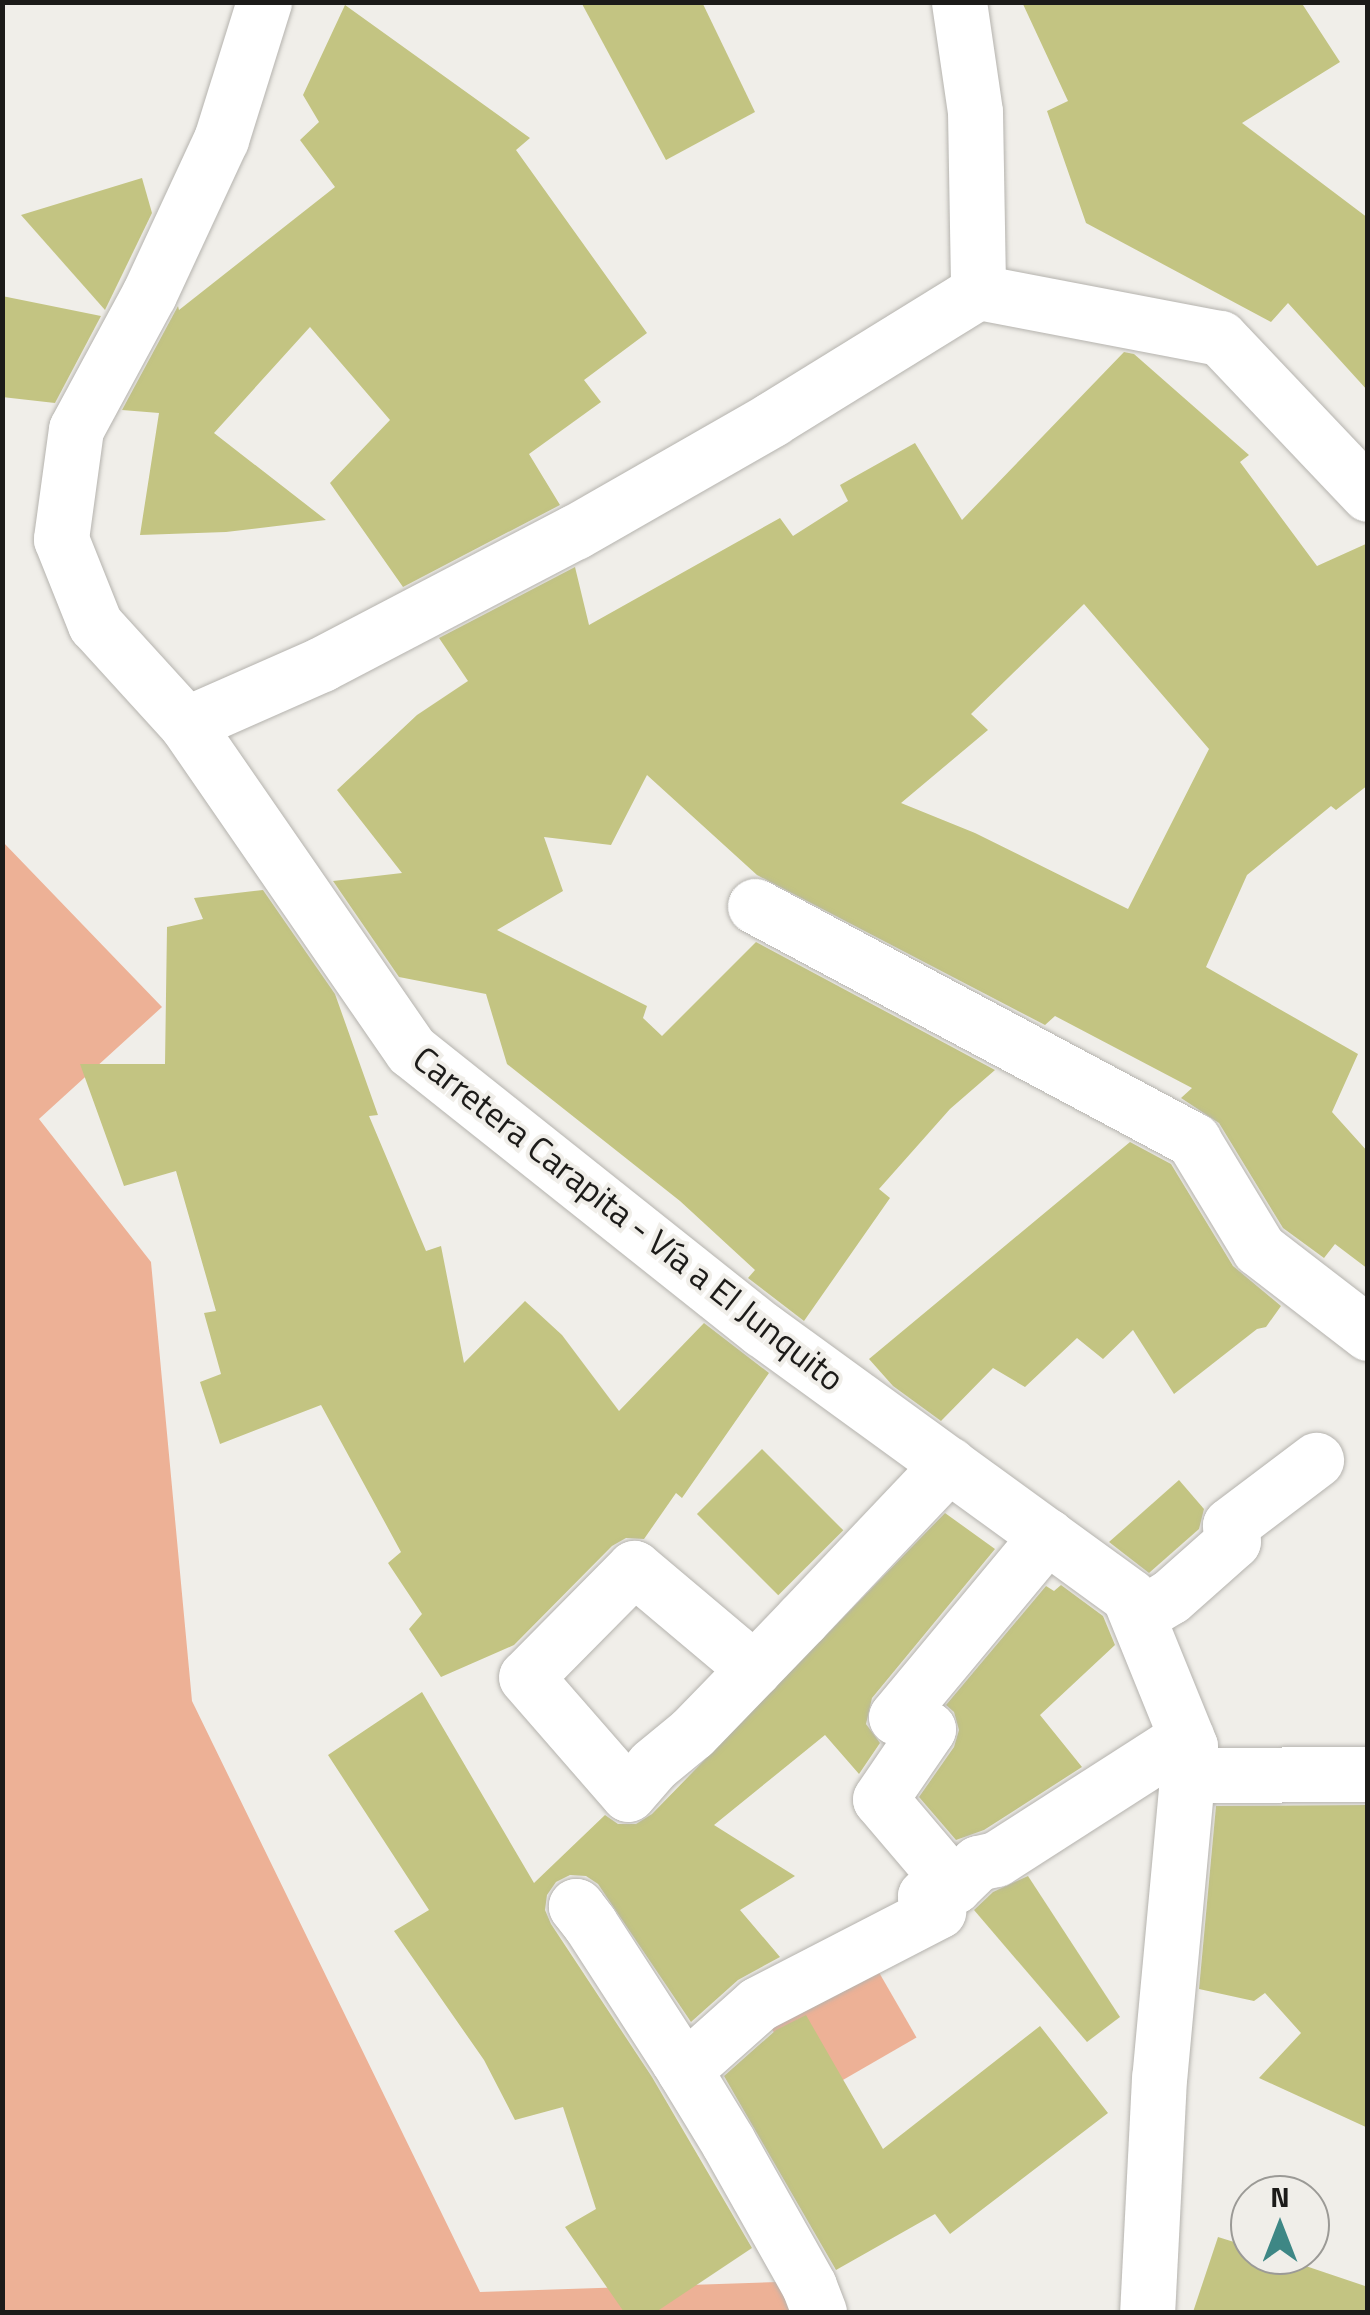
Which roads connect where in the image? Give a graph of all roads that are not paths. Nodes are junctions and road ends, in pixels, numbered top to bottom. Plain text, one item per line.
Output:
1 (264, 2) edge
2 (959, 2) edge
3 (978, 292) junction
4 (1368, 494) edge
5 (186, 724) junction
6 (755, 906) dead end
7 (1368, 1333) edge
8 (1316, 1460) dead end
9 (949, 1464) junction
10 (1048, 1536) junction
11 (1138, 1616) junction
12 (754, 1669) dead end
13 (1186, 1756) junction
14 (1368, 1774) edge
15 (954, 1886) junction
16 (590, 1924) dead end
17 (684, 2070) junction
18 (820, 2312) edge
19 (1147, 2312) edge

1 - 5 street, Carretera Carapita - Vía a El Junquito
2 - 3 street
3 - 4 street
3 - 5 street
5 - 9 street, Carretera Carapita - Vía a El Junquito
6 - 7 street
8 - 11 street
9 - 10 street, Carretera Carapita - Vía a El Junquito
9 - 12 street
10 - 11 street, Carretera Carapita - Vía a El Junquito
10 - 15 street
11 - 13 street, Carretera Carapita - Vía a El Junquito
13 - 14 street
13 - 15 street
13 - 19 street, Carretera Carapita - Vía a El Junquito
15 - 17 street
16 - 17 street
17 - 18 street

